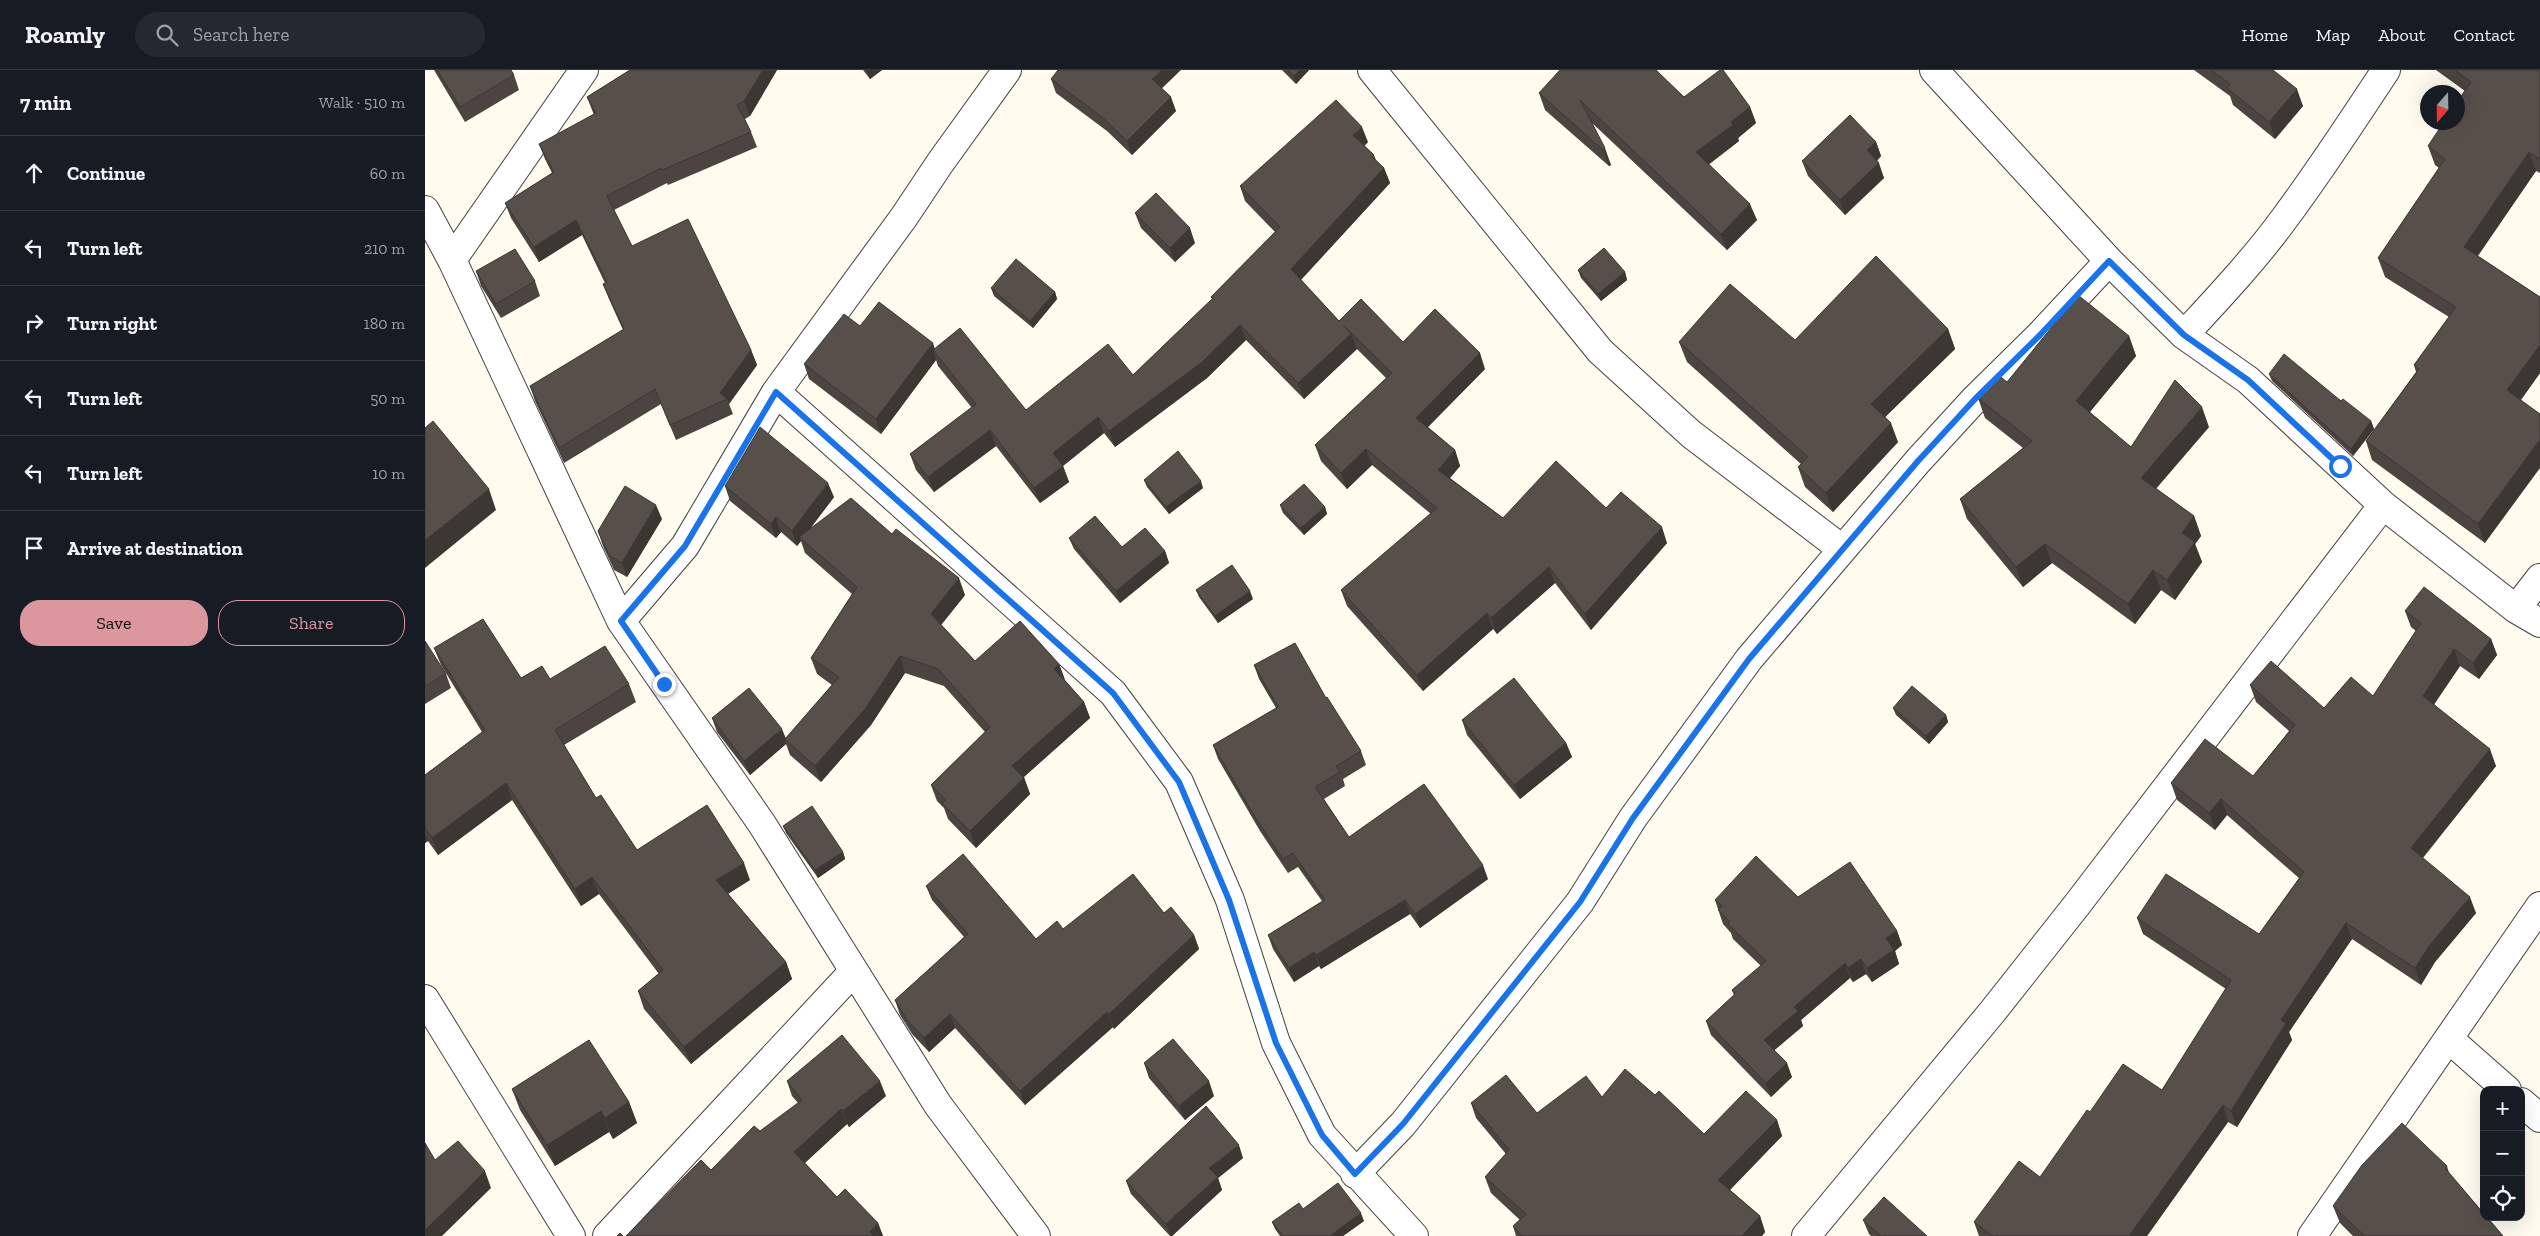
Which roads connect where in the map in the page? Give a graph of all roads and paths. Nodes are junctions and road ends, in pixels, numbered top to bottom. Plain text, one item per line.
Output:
1 (584, 70) edge
2 (1007, 70) edge
3 (1372, 70) edge
4 (1934, 70) edge
5 (2386, 70) edge
6 (425, 210) edge
7 (451, 260) junction
8 (2109, 261) junction
9 (2184, 335) junction
10 (776, 392) junction
11 (2383, 505) junction
12 (1842, 549) junction
13 (2540, 578) edge
14 (2516, 609) junction
15 (621, 621) junction
16 (2540, 623) edge
17 (2540, 906) edge
18 (853, 972) junction
19 (425, 999) edge
20 (2449, 1039) junction
21 (2502, 1086) edge
22 (2525, 1105) edge
23 (2540, 1118) edge
24 (1355, 1174) junction
25 (571, 1236) edge
26 (607, 1236) edge
27 (1035, 1236) edge
28 (1414, 1236) edge
29 (1806, 1236) edge
30 (2312, 1236) edge

1 - 7 street
2 - 10 street
3 - 12 street
4 - 8 street
5 - 9 street
6 - 7 street
7 - 15 street
8 - 9 street
8 - 12 street
9 - 11 street
10 - 15 street
10 - 24 street
11 - 14 street
11 - 29 street
12 - 24 street
13 - 14 street
14 - 16 street
15 - 18 street
17 - 20 street
18 - 26 street
18 - 27 street
19 - 25 street
20 - 21 street
20 - 30 street
22 - 23 street
24 - 28 street

